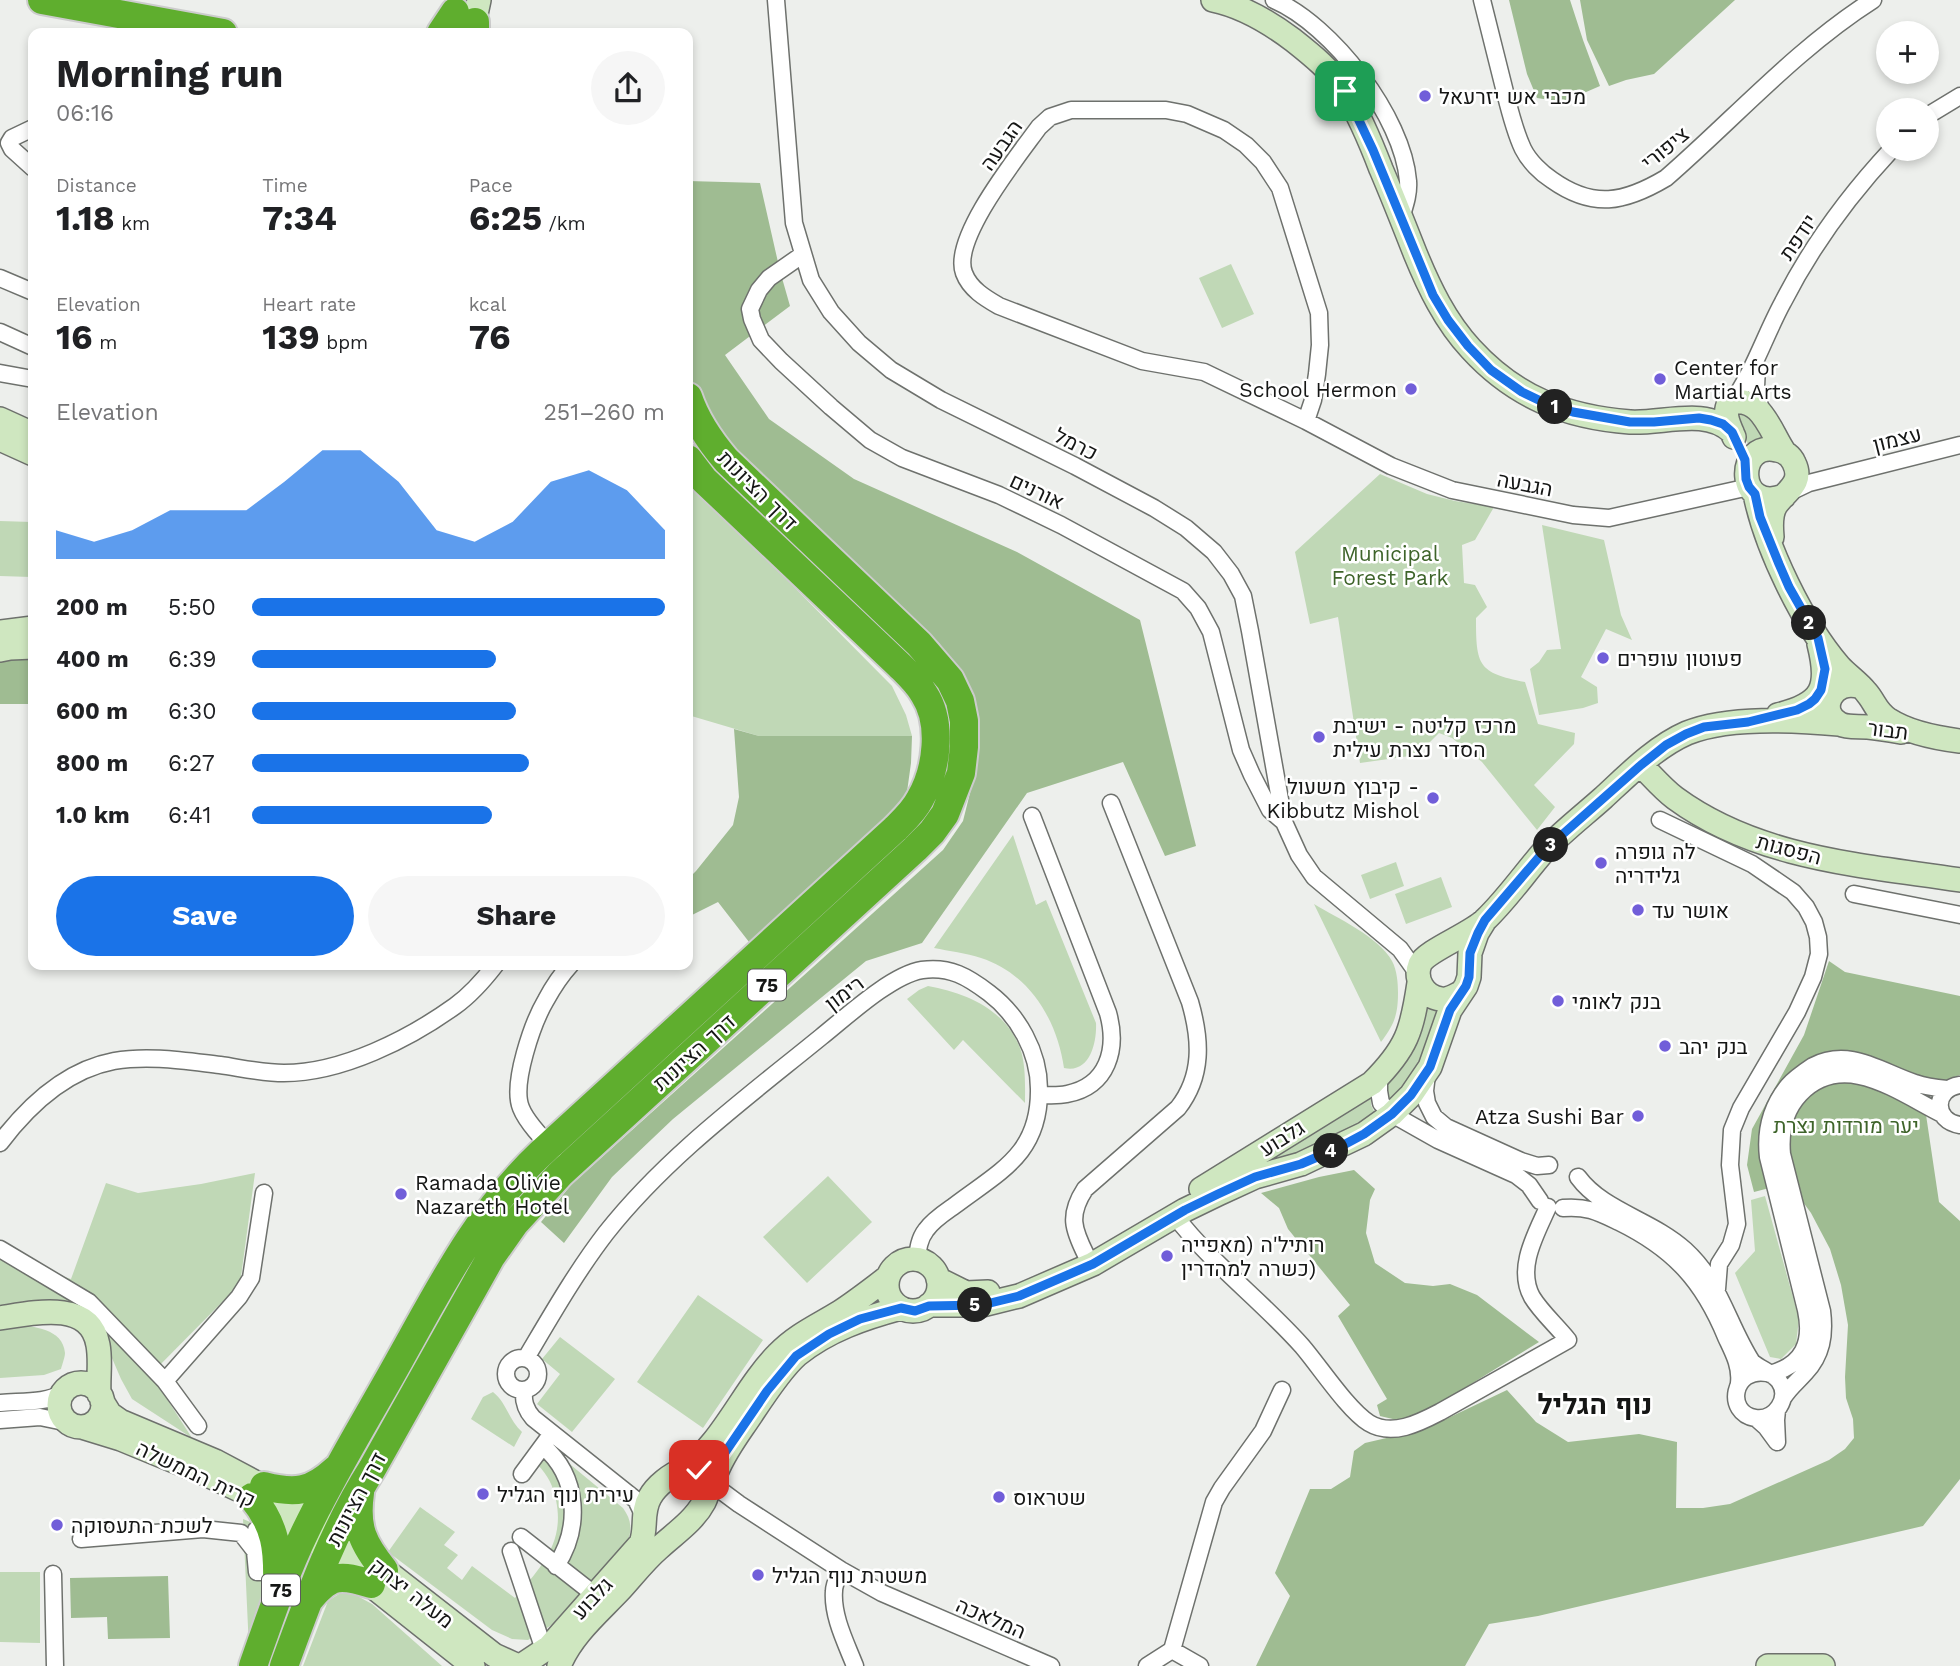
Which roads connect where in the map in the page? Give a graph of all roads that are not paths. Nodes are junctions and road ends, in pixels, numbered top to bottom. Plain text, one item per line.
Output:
1 (1218, 0) edge
2 (1274, 0) edge
3 (1482, 0) edge
4 (1873, 0) edge
5 (53, 3) edge
6 (778, 3) edge
7 (124, 28) edge
8 (195, 28) edge
9 (1960, 96) edge
10 (1939, 109) edge
11 (28, 130) edge
12 (1882, 161) edge
13 (28, 163) edge
14 (1401, 218) junction
15 (802, 255) junction
16 (0, 278) edge
17 (28, 290) edge
18 (0, 332) edge
19 (28, 344) edge
20 (1757, 360) junction
21 (0, 373) edge
22 (28, 378) edge
23 (1730, 403) junction
24 (693, 409) edge
25 (1760, 412) junction
26 (0, 419) edge
27 (1681, 420) junction
28 (1306, 421) junction
29 (28, 432) edge
30 (1732, 432) junction
31 (0, 439) edge
32 (1959, 447) edge
33 (28, 452) edge
34 (1788, 456) junction
35 (693, 466) edge
36 (1844, 474) junction
37 (1750, 483) junction
38 (1786, 495) junction
39 (1772, 547) junction
40 (28, 629) edge
41 (0, 632) edge
42 (1823, 645) junction
43 (28, 647) edge
44 (0, 650) edge
45 (1865, 693) junction
46 (1830, 698) junction
47 (1800, 720) junction
48 (1748, 722) junction
49 (1846, 725) junction
50 (1932, 736) junction
51 (1960, 741) edge
52 (1641, 765) junction
53 (1111, 803) dead end
54 (1032, 816) dead end
55 (1660, 820) dead end
56 (1284, 822) junction
57 (1960, 880) edge
58 (1854, 894) dead end
59 (1960, 915) edge
60 (1485, 920) junction
61 (1379, 930) junction
62 (1436, 950) junction
63 (1468, 968) junction
64 (490, 970) edge
65 (566, 970) edge
66 (1419, 979) junction
67 (1460, 993) junction
68 (1427, 1072) junction
69 (1380, 1075) junction
70 (1954, 1087) edge
71 (1039, 1095) junction
72 (1392, 1114) junction
73 (1942, 1114) junction
74 (1960, 1125) edge
75 (0, 1143) edge
76 (550, 1146) junction
77 (569, 1166) junction
78 (1549, 1166) junction
79 (1578, 1177) junction
80 (264, 1193) dead end
81 (1550, 1205) junction
82 (1174, 1216) junction
83 (0, 1249) edge
84 (1726, 1253) junction
85 (1086, 1255) junction
86 (1693, 1259) junction
87 (917, 1260) junction
88 (888, 1277) junction
89 (938, 1279) junction
90 (1717, 1289) junction
91 (929, 1306) junction
92 (901, 1308) junction
93 (34, 1313) junction
94 (0, 1318) edge
95 (526, 1358) junction
96 (100, 1365) junction
97 (1768, 1373) junction
98 (165, 1381) junction
99 (1739, 1383) junction
100 (69, 1388) junction
101 (524, 1390) junction
102 (1282, 1390) dead end
103 (101, 1397) junction
104 (0, 1403) edge
105 (1780, 1404) junction
106 (1757, 1419) junction
107 (0, 1420) edge
108 (76, 1425) junction
109 (198, 1426) dead end
110 (140, 1429) junction
111 (547, 1440) junction
112 (340, 1466) junction
113 (522, 1475) dead end
114 (699, 1475) junction
115 (362, 1486) junction
116 (660, 1486) junction
117 (622, 1488) junction
118 (258, 1492) junction
119 (745, 1507) junction
120 (698, 1511) junction
121 (645, 1519) junction
122 (308, 1524) junction
123 (680, 1529) junction
124 (521, 1537) dead end
125 (82, 1539) dead end
126 (332, 1542) junction
127 (511, 1551) dead end
128 (277, 1559) junction
129 (556, 1566) junction
130 (841, 1570) junction
131 (53, 1574) dead end
132 (377, 1577) junction
133 (595, 1595) junction
134 (309, 1600) junction
135 (276, 1604) junction
136 (574, 1629) junction
137 (473, 1640) junction
138 (541, 1641) junction
139 (449, 1646) junction
140 (1172, 1650) junction
141 (523, 1665) edge
142 (55, 1666) edge
143 (253, 1666) edge
144 (284, 1666) edge
145 (464, 1666) edge
146 (473, 1666) edge
147 (559, 1666) edge
148 (566, 1666) edge
149 (855, 1666) edge
150 (1051, 1666) edge
151 (1147, 1666) edge
152 (1199, 1666) edge
153 (1769, 1666) edge
154 (1823, 1666) edge

1 - 14 street
2 - 14 street
3 - 4 street, ציפורי
5 - 7 highway
5 - 8 highway
6 - 15 street, כרמל
9 - 10 street
11 - 13 street
12 - 20 street, יודפת
14 - 27 street
15 - 56 street, כרמל
15 - 56 street, אורנים
16 - 17 street
18 - 19 street
20 - 23 street, יודפת
20 - 25 street, יודפת
21 - 22 street
23 - 25 street
23 - 27 street
23 - 30 street
24 - 77 highway, דרך הציונות / 75
25 - 34 street
26 - 29 street
27 - 30 street
28 - 28 street, הגבעה
28 - 37 street, הגבעה
30 - 37 street
31 - 33 street
32 - 36 street, עצמון
34 - 36 street, עצמון
34 - 37 street
34 - 38 street
35 - 76 highway, דרך הציונות / 75
36 - 38 street, עצמון
37 - 38 street
37 - 39 street
38 - 39 street
39 - 42 street
40 - 41 street
42 - 45 street, תבור
42 - 46 street
42 - 48 street
43 - 44 street
45 - 46 street
45 - 49 street
45 - 50 street, תבור
46 - 47 street
46 - 49 street
47 - 48 street, תבור
47 - 49 street, תבור
48 - 52 street
49 - 50 street, תבור
50 - 51 street
52 - 57 street, הפסגות
52 - 60 street
53 - 85 street
54 - 71 street
55 - 84 street
56 - 61 street, כרמל
58 - 59 street
60 - 62 street
60 - 63 street
61 - 62 street, כרמל
61 - 66 street, כרמל
62 - 63 street
62 - 66 street
63 - 67 street
64 - 75 street
65 - 76 street
66 - 67 street
66 - 69 street, גלבוע
67 - 68 street, גלבוע
68 - 72 street, גלבוע
68 - 78 street
69 - 72 street
69 - 85 street, גלבוע
70 - 73 street
70 - 97 street
71 - 87 street, רימון
71 - 95 street, רימון
72 - 81 street
72 - 82 street, גלבוע
73 - 74 street
73 - 105 street
76 - 77 street
76 - 112 highway, דרך הציונות / 75
77 - 115 highway, דרך הציונות / 75
78 - 79 street
78 - 81 street
79 - 81 street
79 - 86 street
80 - 98 street
81 - 82 street
81 - 99 street
82 - 91 street, גלבוע
83 - 98 street
84 - 86 street
84 - 90 street
85 - 89 street, גלבוע
86 - 90 street
87 - 88 street
87 - 89 street
88 - 92 street
88 - 114 street
89 - 91 street
90 - 97 street
91 - 92 street
92 - 114 street
93 - 94 street
93 - 96 street
93 - 100 street
95 - 101 street
95 - 101 street
96 - 103 street
96 - 110 street
97 - 99 street
97 - 105 street
98 - 109 street
99 - 106 street
100 - 103 street, קרית הממשלה
100 - 104 street
100 - 108 street
101 - 111 street
102 - 140 street
103 - 108 street
103 - 110 street, קרית הממשלה
105 - 106 street
105 - 106 street
107 - 108 street, קרית הממשלה
108 - 118 street, קרית הממשלה
110 - 118 street, קרית הממשלה
111 - 113 street
111 - 117 street
111 - 129 street
112 - 118 highway
112 - 122 highway, דרך הציונות / 75
114 - 116 street
114 - 119 street, המלאכה
114 - 120 street
115 - 126 highway, דרך הציונות / 75
115 - 132 highway
116 - 117 street
116 - 121 street
117 - 121 street
118 - 122 street, קרית הממשלה
118 - 128 highway
119 - 120 street
119 - 130 street, המלאכה
120 - 123 street
121 - 123 street
121 - 133 street, גלבוע
122 - 126 street, מעלה יצחק
122 - 135 highway, דרך הציונות / 75
123 - 136 street, גלבוע
124 - 129 street
125 - 128 street
126 - 132 street, מעלה יצחק
126 - 134 highway, דרך הציונות / 75
127 - 138 street
128 - 135 highway
129 - 133 street
130 - 149 street
130 - 150 street, המלאכה
131 - 142 street
132 - 134 highway
132 - 137 street, מעלה יצחק
132 - 139 street, מעלה יצחק
133 - 136 street, גלבוע
134 - 144 highway, דרך הציונות / 75
135 - 143 highway, דרך הציונות / 75
136 - 138 street
136 - 141 street, גלבוע
136 - 147 street, גלבוע
136 - 148 street
137 - 138 street
137 - 141 street, מעלה יצחק
139 - 145 street
139 - 146 street, מעלה יצחק
140 - 151 street
140 - 152 street
153 - 154 street

